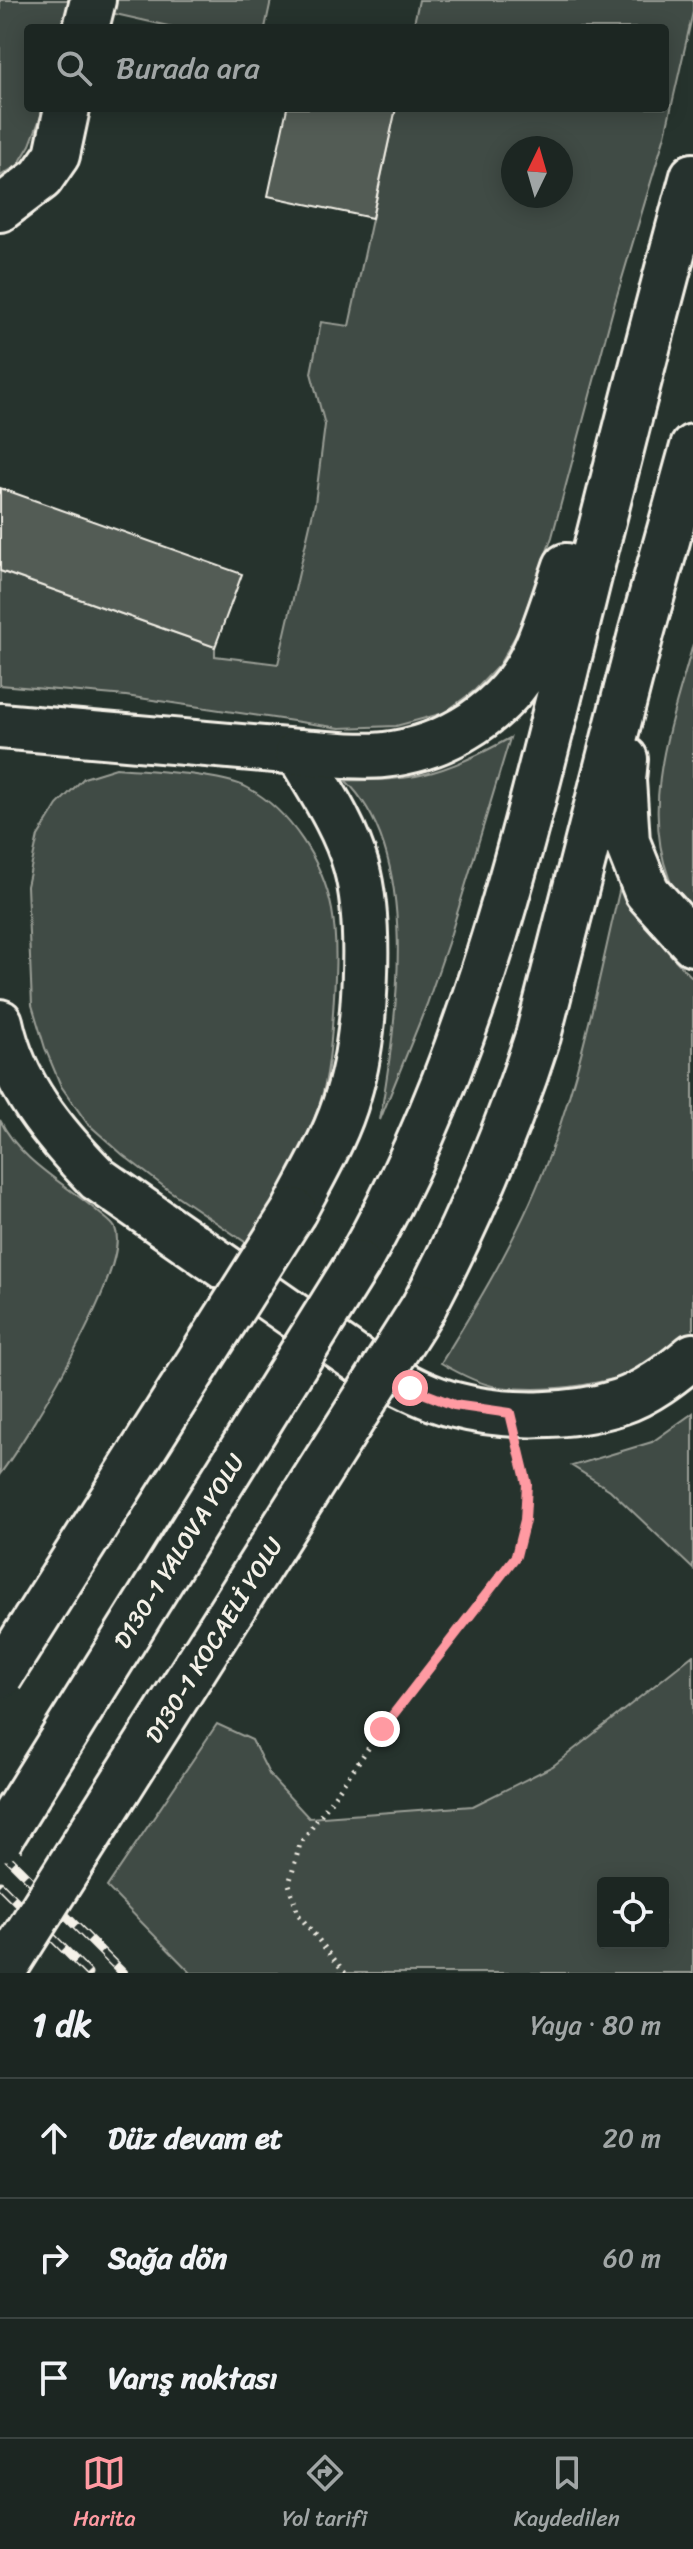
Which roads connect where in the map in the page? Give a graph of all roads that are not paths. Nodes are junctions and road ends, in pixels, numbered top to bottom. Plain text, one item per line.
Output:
1 (93, 0) edge
2 (87, 24) edge
3 (66, 112) edge
4 (693, 176) edge
5 (0, 209) edge
6 (650, 334) junction
7 (693, 447) edge
8 (641, 634) junction
9 (0, 726) edge
10 (298, 752) junction
11 (693, 943) edge
12 (0, 1022) edge
13 (693, 1356) edge
14 (0, 1676) edge
15 (0, 1839) edge
16 (2, 1973) edge

1 - 2 main road
3 - 5 main road
4 - 6 main road
6 - 10 main road
6 - 15 main road, D130-1 YALOVA YOLU, bridge
7 - 8 main road
8 - 11 main road
8 - 16 main road, D130-1 KOCAELİ YOLU, bridge
9 - 10 main road
10 - 14 main road, bridge
12 - 13 main road

